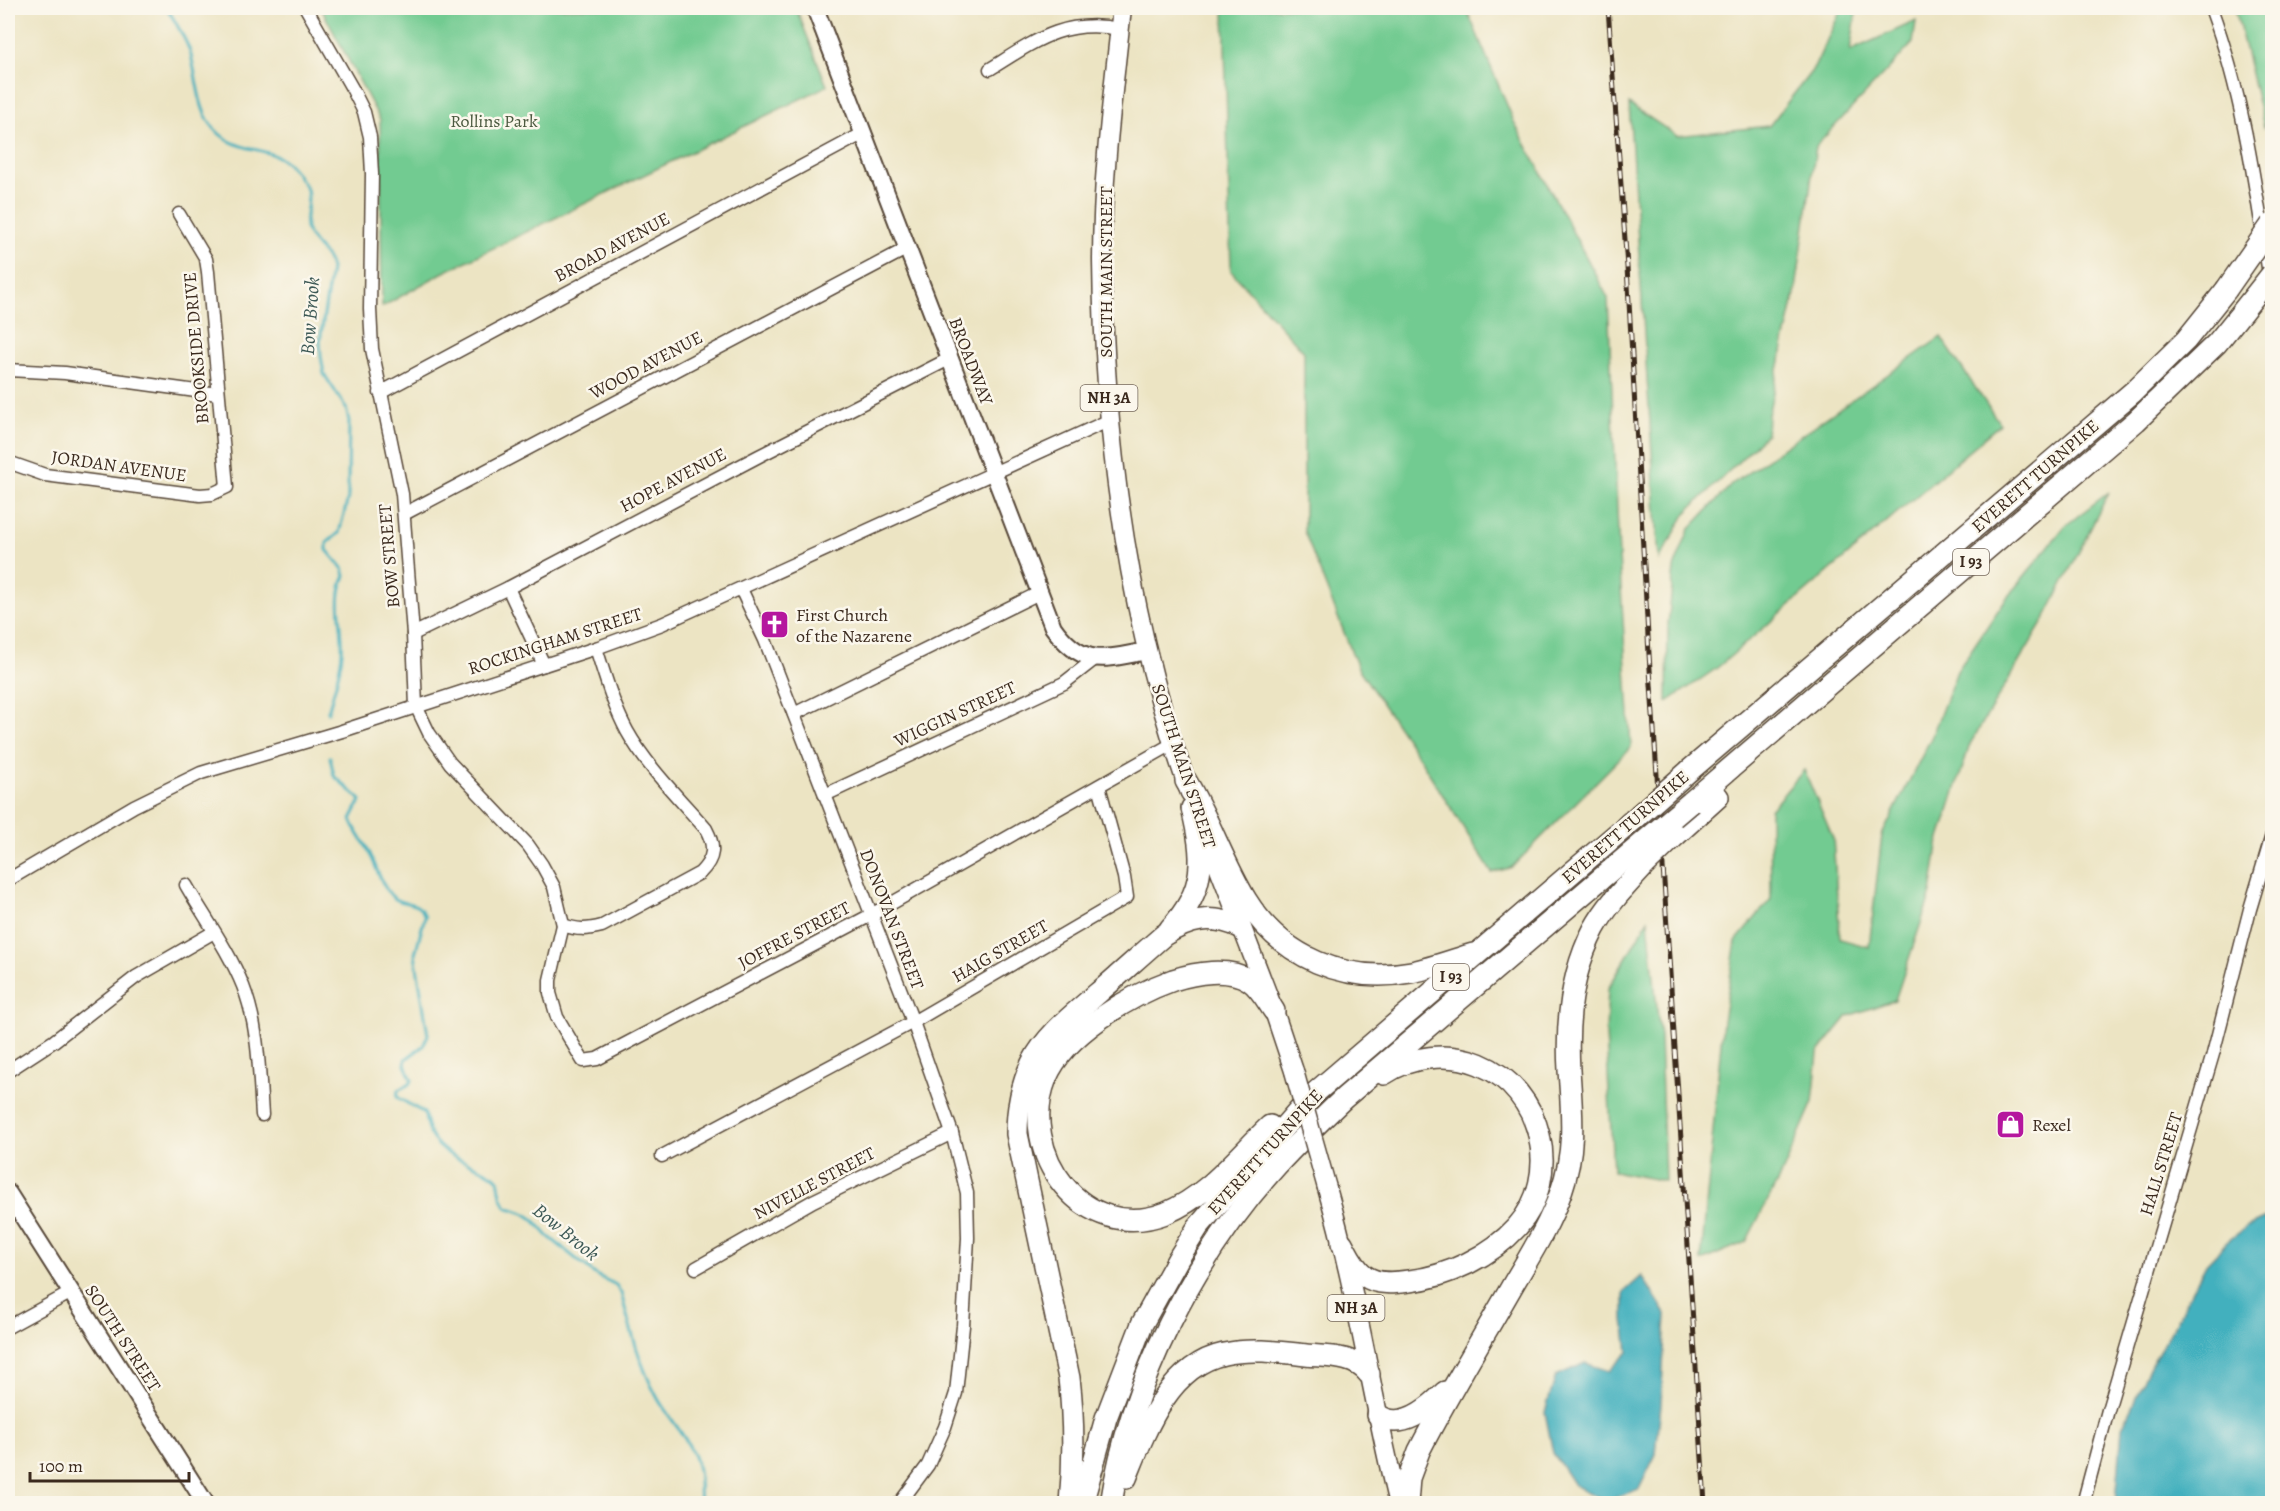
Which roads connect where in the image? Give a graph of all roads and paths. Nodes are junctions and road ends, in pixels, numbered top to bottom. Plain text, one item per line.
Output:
1 (306, 8) edge
2 (815, 8) edge
3 (1122, 8) edge
4 (2211, 8) edge
5 (1120, 29) junction
6 (990, 69) dead end
7 (862, 134) junction
8 (179, 214) dead end
9 (2272, 224) edge
10 (906, 249) junction
11 (2272, 274) edge
12 (2272, 294) edge
13 (949, 359) junction
14 (8, 370) edge
15 (380, 393) junction
16 (218, 394) junction
17 (1110, 420) junction
18 (8, 462) edge
19 (993, 473) junction
20 (226, 486) joint
21 (404, 514) junction
22 (1979, 555) junction
23 (508, 588) junction
24 (741, 590) junction
25 (1039, 593) junction
26 (413, 634) junction
27 (596, 648) junction
28 (1147, 651) junction
29 (1096, 658) junction
30 (544, 665) junction
31 (416, 706) junction
32 (794, 714) junction
33 (1174, 743) junction
34 (1186, 781) junction
35 (1099, 786) junction
36 (825, 795) junction
37 (2272, 835) edge
38 (1638, 859) junction
39 (8, 880) edge
40 (186, 885) dead end
41 (871, 915) junction
42 (563, 925) junction
43 (1240, 927) junction
44 (214, 932) junction
45 (1164, 935) junction
46 (1482, 951) junction
47 (1274, 1011) junction
48 (913, 1022) junction
49 (583, 1061) joint
50 (8, 1071) edge
51 (1310, 1098) junction
52 (262, 1115) dead end
53 (1312, 1129) junction
54 (952, 1133) junction
55 (663, 1156) dead end
56 (8, 1192) edge
57 (1342, 1243) junction
58 (696, 1268) dead end
59 (70, 1293) junction
60 (8, 1327) edge
61 (1369, 1374) junction
62 (1462, 1374) junction
63 (1377, 1415) junction
64 (206, 1503) edge
65 (899, 1503) edge
66 (1070, 1503) edge
67 (1082, 1503) edge
68 (1111, 1503) edge
69 (1116, 1503) edge
70 (1398, 1503) edge
71 (1407, 1503) edge
72 (2083, 1503) edge

1 - 15 street, BOW STREET
2 - 7 street, BROADWAY
3 - 5 main road, SOUTH MAIN STREET / NH 3A
4 - 12 street
5 - 6 street
5 - 17 main road, SOUTH MAIN STREET / NH 3A
7 - 10 street, BROADWAY
7 - 15 street, BROAD AVENUE
8 - 16 street, BROOKSIDE DRIVE
9 - 46 highway, EVERETT TURNPIKE / I 93, bridge
10 - 13 street, BROADWAY
10 - 21 street, WOOD AVENUE
11 - 22 highway, EVERETT TURNPIKE / I 93, bridge
13 - 19 street, BROADWAY
13 - 23 street, HOPE AVENUE
14 - 16 street
15 - 21 street, BOW STREET
16 - 20 street, BROOKSIDE DRIVE
17 - 19 street, ROCKINGHAM STREET
17 - 28 main road, SOUTH MAIN STREET / NH 3A
18 - 20 street, JORDAN AVENUE
19 - 24 street, ROCKINGHAM STREET
19 - 25 street, BROADWAY
21 - 26 street, BOW STREET
22 - 38 highway, EVERETT TURNPIKE / I 93, bridge
22 - 38 highway, bridge
23 - 26 street, HOPE AVENUE
23 - 30 street
24 - 27 street, ROCKINGHAM STREET
24 - 32 street, DONOVAN STREET
25 - 29 street, BROADWAY
25 - 32 street
26 - 31 street, BOW STREET
27 - 30 street, ROCKINGHAM STREET
27 - 42 street
28 - 29 street, BROADWAY
28 - 33 main road, SOUTH MAIN STREET / NH 3A
29 - 36 street, WIGGIN STREET
30 - 31 street, ROCKINGHAM STREET
31 - 39 street, ROCKINGHAM STREET
31 - 42 street, BOW STREET
32 - 36 street, DONOVAN STREET
33 - 34 main road, SOUTH MAIN STREET / NH 3A
33 - 35 street, JOFFRE STREET
34 - 43 main road, SOUTH MAIN STREET / NH 3A
34 - 45 highway
34 - 46 highway
35 - 41 street, JOFFRE STREET
35 - 48 street, HAIG STREET
36 - 41 street, DONOVAN STREET
37 - 72 street, HALL STREET
38 - 53 highway, EVERETT TURNPIKE / I 93
38 - 62 highway
40 - 44 street
41 - 48 street, DONOVAN STREET
41 - 49 street, JOFFRE STREET
42 - 49 street, BOW STREET
43 - 45 highway
43 - 47 main road, SOUTH MAIN STREET / NH 3A
44 - 50 street
44 - 52 street
45 - 66 highway
46 - 51 highway, EVERETT TURNPIKE / I 93
47 - 51 highway
47 - 57 main road, SOUTH MAIN STREET / NH 3A, bridge
48 - 54 street, DONOVAN STREET
48 - 55 street, HAIG STREET
51 - 67 highway, EVERETT TURNPIKE / I 93
53 - 57 highway
53 - 68 highway, EVERETT TURNPIKE / I 93
54 - 58 street, NIVELLE STREET
54 - 65 street, DONOVAN STREET
56 - 59 street, SOUTH STREET
57 - 61 main road, SOUTH MAIN STREET / NH 3A
59 - 60 street
59 - 64 street, SOUTH STREET
61 - 63 main road, SOUTH MAIN STREET / NH 3A
61 - 69 highway
62 - 63 highway
62 - 71 highway
63 - 70 main road, SOUTH MAIN STREET / NH 3A

